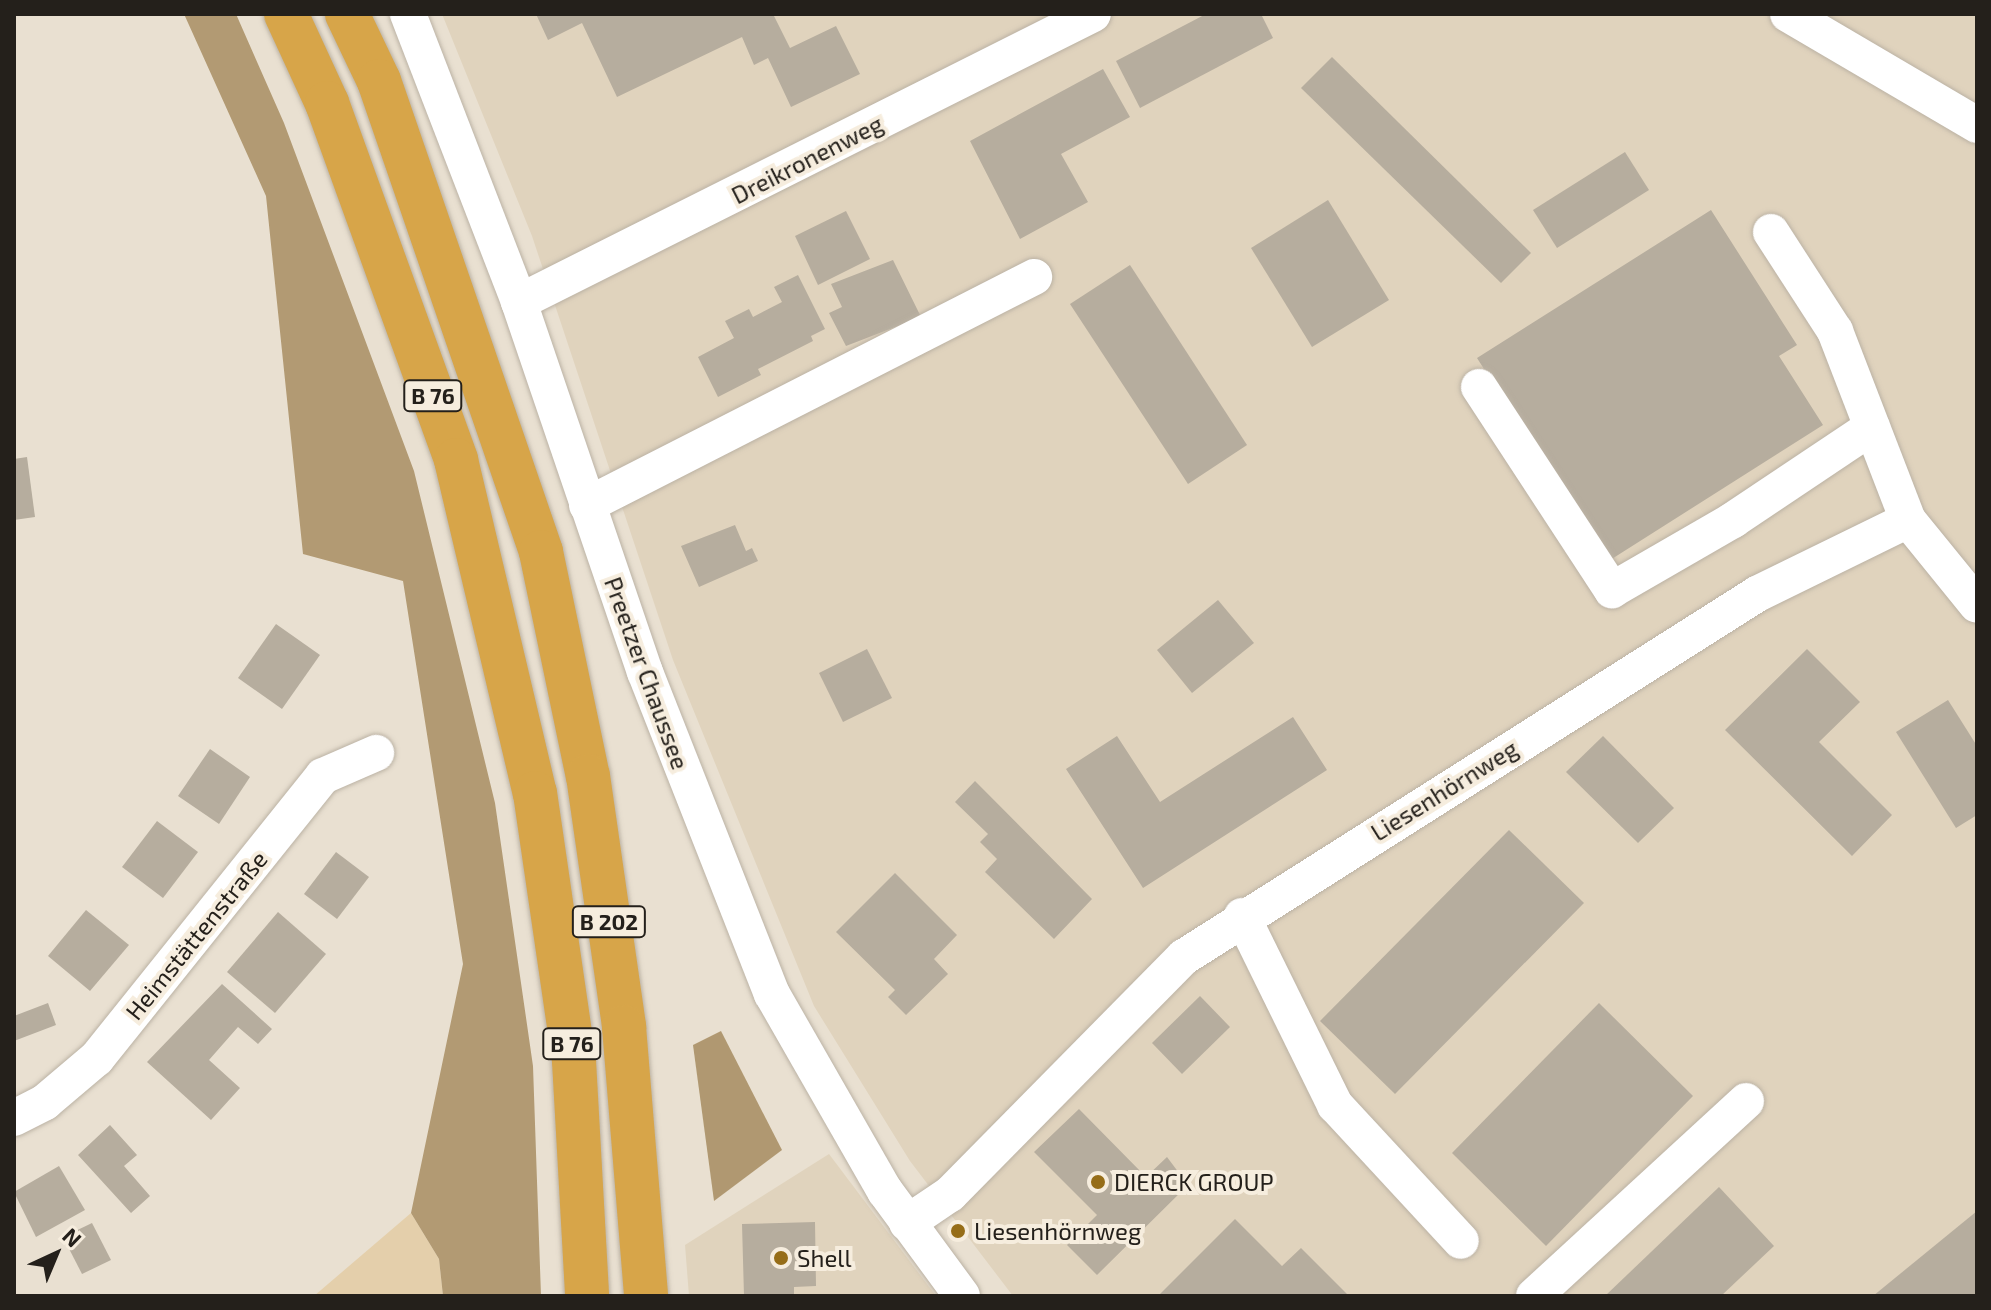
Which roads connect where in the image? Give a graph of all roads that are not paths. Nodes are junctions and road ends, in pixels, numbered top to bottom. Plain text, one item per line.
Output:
1 (286, 14) edge
2 (347, 14) edge
3 (408, 14) edge
4 (1093, 14) edge
5 (1788, 14) edge
6 (1977, 125) edge
7 (1771, 232) dead end
8 (1034, 277) dead end
9 (519, 302) junction
10 (1479, 387) dead end
11 (1872, 427) junction
12 (587, 505) junction
13 (1908, 520) junction
14 (541, 552) joint
15 (1977, 605) edge
16 (376, 753) dead end
17 (1242, 916) junction
18 (1746, 1101) dead end
19 (14, 1118) edge
20 (907, 1223) junction
21 (1461, 1241) dead end
22 (587, 1296) edge
23 (646, 1296) edge
24 (962, 1296) edge
25 (1534, 1296) edge

1 - 22 highway, B 76
2 - 14 highway, B 76
3 - 9 street, Preetzer Chaussee
4 - 9 street, Dreikronenweg
5 - 6 street
7 - 11 street
8 - 12 street
9 - 12 street, Preetzer Chaussee
10 - 11 street
11 - 13 street
12 - 20 street, Preetzer Chaussee
13 - 15 street
13 - 17 street, Liesenhörnweg
14 - 23 highway, B 202
16 - 19 street, Heimstättenstraße
17 - 20 street, Liesenhörnweg
17 - 21 street
18 - 25 street
20 - 24 street, Preetzer Chaussee

